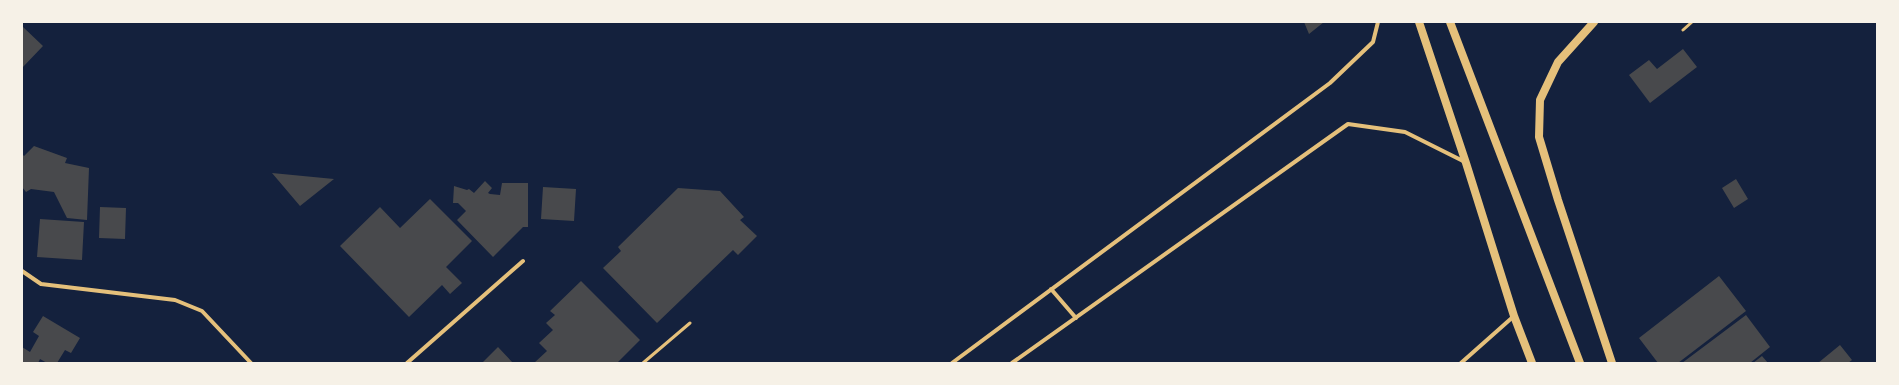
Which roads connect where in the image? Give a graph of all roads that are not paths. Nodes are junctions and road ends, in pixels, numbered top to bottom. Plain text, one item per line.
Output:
1 (1378, 22) edge
2 (1419, 22) edge
3 (1450, 22) edge
4 (1594, 22) edge
5 (1692, 22) edge
6 (1683, 30) dead end
7 (1466, 163) junction
8 (523, 261) dead end
9 (22, 271) edge
10 (1051, 289) junction
11 (1514, 316) junction
12 (1076, 318) junction
13 (690, 323) dead end
14 (251, 363) edge
15 (407, 363) edge
16 (643, 363) edge
17 (952, 363) edge
18 (1012, 363) edge
19 (1461, 363) edge
20 (1532, 363) edge
21 (1580, 363) edge
22 (1612, 363) edge

1 - 10 street
2 - 7 main road
3 - 21 main road
4 - 22 main road
5 - 6 lane
7 - 11 main road
7 - 12 street
8 - 15 street
9 - 14 street
10 - 12 street
10 - 17 street
11 - 19 street
11 - 20 main road
12 - 18 street
13 - 16 lane

